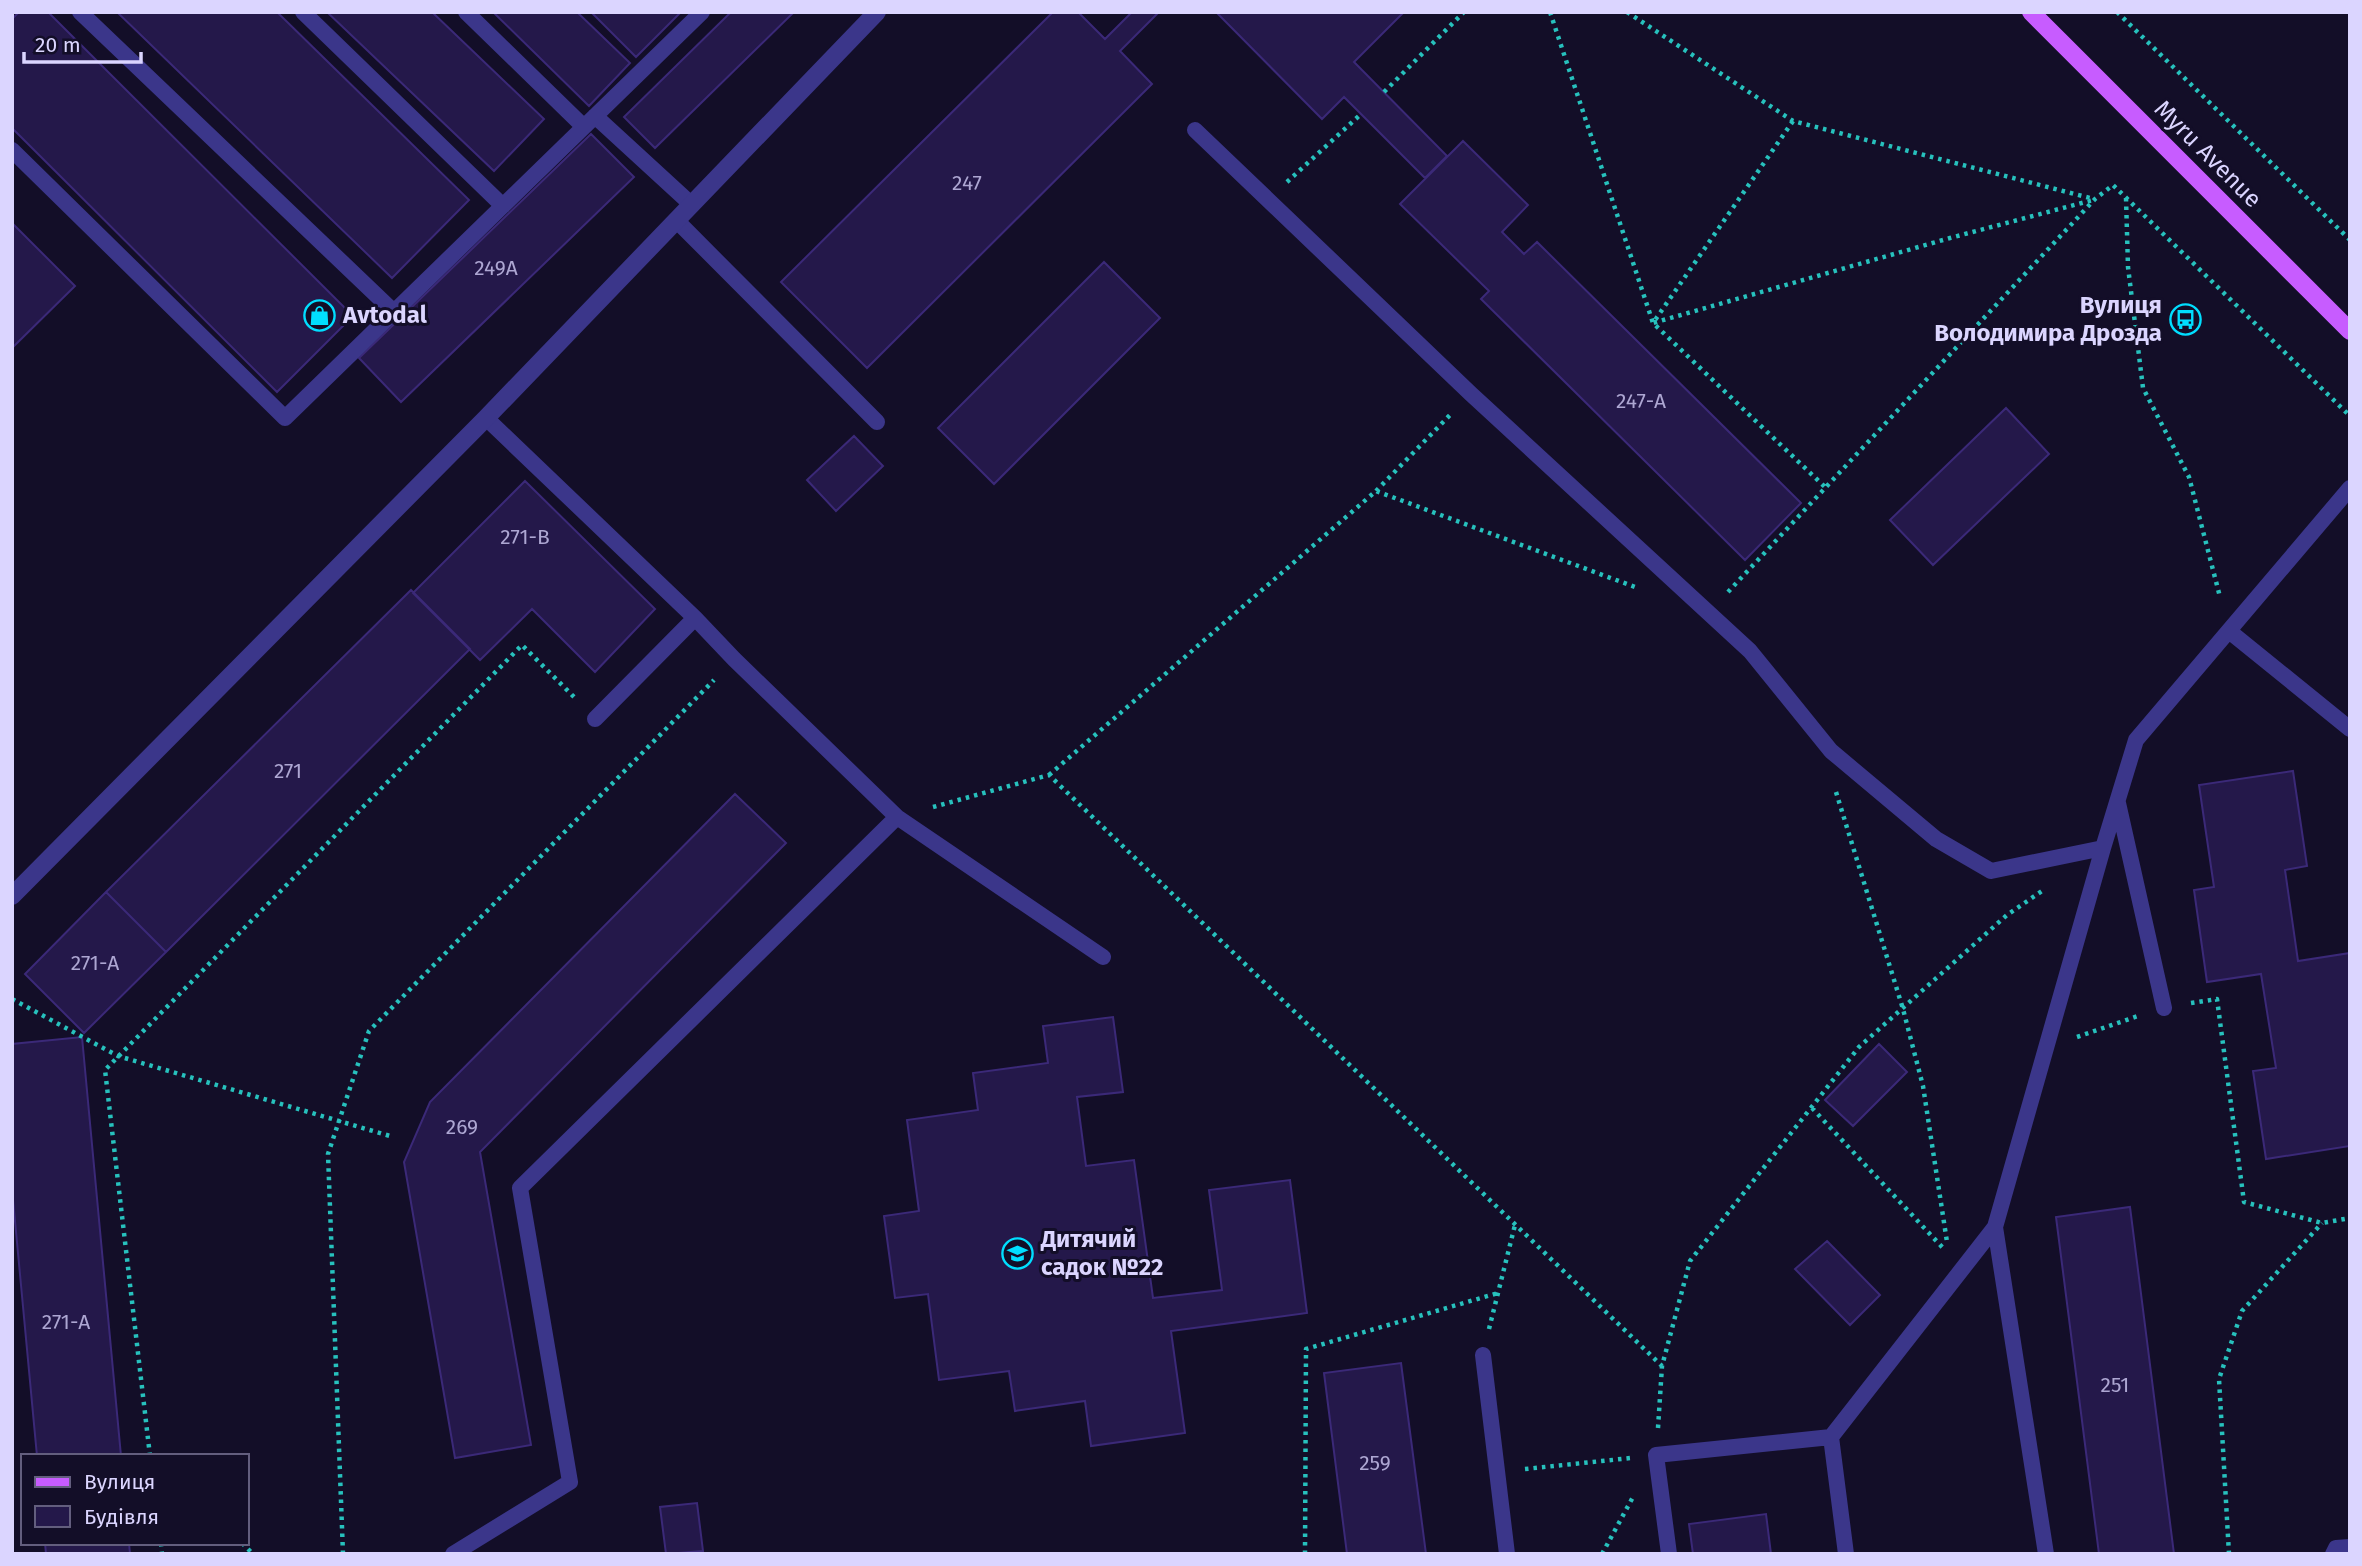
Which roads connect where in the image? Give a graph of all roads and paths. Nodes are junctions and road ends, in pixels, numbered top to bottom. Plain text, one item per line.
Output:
1 (80, 12) edge
2 (303, 12) edge
3 (466, 12) edge
4 (702, 12) edge
5 (877, 12) edge
6 (1464, 12) edge
7 (1550, 12) edge
8 (1627, 12) edge
9 (2031, 12) edge
10 (2117, 12) edge
11 (1384, 92) dead end
12 (1361, 114) dead end
13 (1793, 121) junction
14 (590, 122) junction
15 (1195, 130) dead end
16 (12, 150) edge
17 (2126, 198) junction
18 (2095, 199) junction
19 (1268, 200) junction
20 (692, 205) junction
21 (503, 206) junction
22 (677, 221) junction
23 (2350, 240) edge
24 (394, 312) junction
25 (1653, 323) junction
26 (2350, 331) edge
27 (1471, 394) junction
28 (2350, 416) edge
29 (486, 418) junction
30 (877, 422) dead end
31 (1826, 488) dead end
32 (2350, 488) edge
33 (1376, 491) dead end
34 (695, 618) junction
35 (2229, 631) junction
36 (734, 659) junction
37 (595, 719) joint
38 (2350, 729) edge
39 (1834, 784) dead end
40 (2117, 801) junction
41 (897, 817) junction
42 (2103, 848) junction
43 (2049, 886) dead end
44 (12, 896) edge
45 (1103, 957) dead end
46 (12, 999) edge
47 (2164, 1007) junction
48 (1903, 1009) junction
49 (2046, 1047) junction
50 (118, 1056) junction
51 (1812, 1108) junction
52 (339, 1120) junction
53 (390, 1136) dead end
54 (2350, 1218) edge
55 (2322, 1223) junction
56 (1515, 1224) junction
57 (1995, 1227) junction
58 (1498, 1293) junction
59 (1483, 1355) joint
60 (1662, 1366) junction
61 (1831, 1437) junction
62 (150, 1454) edge
63 (1656, 1455) junction
64 (1496, 1472) junction
65 (2350, 1546) edge
66 (343, 1554) edge
67 (453, 1554) edge
68 (1305, 1554) edge
69 (1507, 1554) edge
70 (1602, 1554) edge
71 (1669, 1554) edge
72 (1846, 1554) edge
73 (2046, 1554) edge
74 (2229, 1554) edge
75 (2333, 1554) edge

1 - 24 lane
2 - 21 lane
3 - 14 lane
4 - 14 lane
5 - 20 street
6 - 11 path
7 - 25 path
8 - 13 path
9 - 26 main road, Myru Avenue
10 - 23 path
12 - 19 path
13 - 18 path
13 - 25 path
14 - 20 lane
14 - 21 lane
15 - 19 lane
16 - 24 lane
17 - 18 path
17 - 28 path
17 - 35 path
18 - 25 path
19 - 27 lane
20 - 22 street
21 - 24 lane
22 - 29 street
22 - 30 lane
25 - 31 path
27 - 33 path
27 - 42 lane
29 - 34 lane
29 - 44 street
32 - 35 lane
34 - 36 lane
34 - 37 lane
35 - 38 lane
35 - 40 lane
36 - 41 lane
36 - 52 path
37 - 50 path
39 - 48 path
40 - 42 lane
40 - 47 lane
41 - 45 lane
41 - 56 path
41 - 67 lane
42 - 49 lane
43 - 48 path
46 - 50 path
47 - 49 path
47 - 55 path
48 - 51 path
48 - 51 path
49 - 57 lane
50 - 52 path
50 - 62 path
51 - 60 path
52 - 53 path
52 - 66 path
54 - 55 path
55 - 74 path
56 - 58 path
56 - 60 path
57 - 61 lane
57 - 73 lane
58 - 59 path
58 - 68 path
59 - 64 lane
60 - 63 path
61 - 63 lane
61 - 72 lane
63 - 64 path
63 - 70 path
63 - 71 lane
64 - 69 lane
65 - 75 lane

